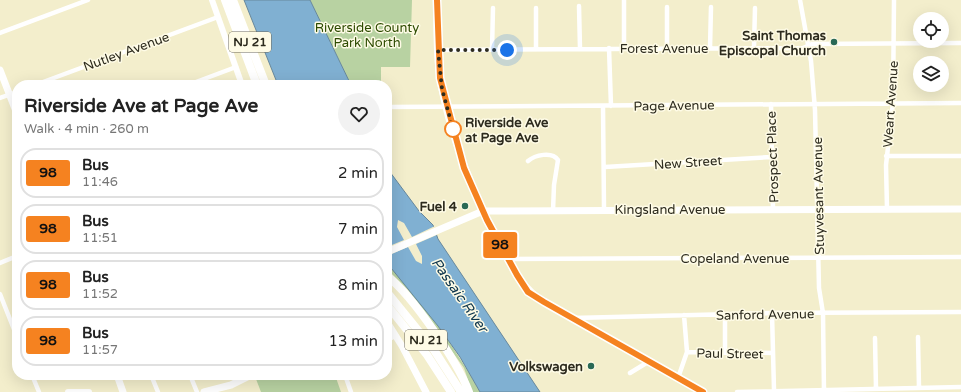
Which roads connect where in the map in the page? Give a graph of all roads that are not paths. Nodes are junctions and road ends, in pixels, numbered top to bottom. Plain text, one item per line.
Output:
1 (88, 0) edge
2 (212, 0) edge
3 (224, 0) edge
4 (234, 0) edge
5 (437, 0) edge
6 (624, 0) edge
7 (800, 0) edge
8 (894, 0) edge
9 (580, 6) dead end
10 (667, 7) dead end
11 (711, 7) dead end
12 (493, 8) dead end
13 (536, 8) dead end
14 (755, 8) dead end
15 (231, 16) junction
16 (218, 17) junction
17 (0, 33) edge
18 (894, 43) junction
19 (961, 43) edge
20 (808, 45) junction
21 (580, 48) junction
22 (609, 48) junction
23 (624, 48) junction
24 (710, 48) junction
25 (754, 48) junction
26 (536, 49) junction
27 (667, 49) junction
28 (438, 50) junction
29 (492, 50) junction
30 (236, 67) junction
31 (0, 70) edge
32 (48, 80) edge
33 (201, 80) edge
34 (240, 80) edge
35 (250, 80) edge
36 (255, 80) edge
37 (264, 80) edge
38 (12, 93) edge
39 (9, 94) junction
40 (0, 98) edge
41 (12, 102) edge
42 (893, 103) junction
43 (961, 103) edge
44 (770, 104) junction
45 (815, 104) junction
46 (446, 106) junction
47 (603, 106) junction
48 (611, 106) junction
49 (392, 107) edge
50 (771, 156) junction
51 (886, 156) junction
52 (961, 156) edge
53 (528, 161) dead end
54 (605, 167) junction
55 (604, 209) junction
56 (773, 209) junction
57 (887, 209) junction
58 (961, 209) edge
59 (819, 210) junction
60 (483, 211) junction
61 (553, 211) junction
62 (392, 250) edge
63 (818, 257) junction
64 (961, 257) edge
65 (12, 258) edge
66 (508, 259) junction
67 (0, 262) edge
68 (392, 281) edge
69 (0, 294) edge
70 (392, 298) edge
71 (392, 311) edge
72 (961, 312) edge
73 (772, 313) junction
74 (823, 313) junction
75 (725, 314) junction
76 (684, 315) junction
77 (570, 318) junction
78 (12, 324) edge
79 (392, 329) edge
80 (396, 335) junction
81 (918, 337) dead end
82 (392, 338) edge
83 (875, 338) dead end
84 (687, 352) junction
85 (725, 352) junction
86 (773, 353) junction
87 (648, 362) junction
88 (630, 373) dead end
89 (678, 378) junction
90 (34, 380) edge
91 (119, 380) edge
92 (153, 380) edge
93 (192, 380) edge
94 (242, 380) edge
95 (347, 380) edge
96 (961, 387) edge
97 (919, 388) junction
98 (876, 389) junction
99 (774, 390) junction
100 (824, 391) edge
101 (38, 392) edge
102 (68, 392) edge
103 (89, 392) edge
104 (123, 392) edge
105 (158, 392) edge
106 (197, 392) edge
107 (204, 392) edge
108 (352, 392) edge
109 (426, 392) edge
110 (451, 392) edge
111 (461, 392) edge
112 (469, 392) edge
113 (703, 392) edge
114 (737, 392) edge

1 - 17 street
2 - 16 street
3 - 15 highway, NJ 21
4 - 37 highway, NJ 21
5 - 28 main road
6 - 23 street
7 - 20 street, Stuyvesant Avenue
8 - 18 street, Weart Avenue
9 - 21 street
10 - 27 street
11 - 24 street
12 - 29 street
13 - 26 street
14 - 25 street
15 - 35 highway
15 - 36 highway, NJ 21
16 - 30 street
16 - 32 street, Nutley Avenue
18 - 19 street, Forest Avenue
18 - 20 street, Forest Avenue
18 - 42 street, Weart Avenue
20 - 25 street, Forest Avenue
20 - 45 street, Stuyvesant Avenue
21 - 22 street, Forest Avenue
21 - 26 street, Forest Avenue
22 - 23 street, Forest Avenue
22 - 48 street
23 - 27 street, Forest Avenue
24 - 25 street, Forest Avenue
24 - 27 street, Forest Avenue
26 - 29 street, Forest Avenue
28 - 29 street, Forest Avenue
28 - 46 main road
30 - 33 street
30 - 34 street
31 - 39 main road
38 - 39 street
39 - 40 street
39 - 41 main road
42 - 43 street, Page Avenue
42 - 45 street, Page Avenue
42 - 51 street, Weart Avenue
44 - 45 street, Page Avenue
44 - 48 street, Page Avenue
44 - 50 street, Prospect Place
45 - 59 street, Stuyvesant Avenue
46 - 47 street, Page Avenue
46 - 49 street, Page Avenue
46 - 60 main road
47 - 48 street, Page Avenue
47 - 54 street
50 - 54 street, New Street
50 - 56 street, Prospect Place
51 - 52 street
51 - 57 street, Weart Avenue
53 - 61 street
54 - 55 street
55 - 56 main road, Kingsland Avenue
55 - 61 main road, Kingsland Avenue
56 - 59 main road, Kingsland Avenue
57 - 58 main road, Kingsland Avenue
57 - 59 main road, Kingsland Avenue
59 - 63 street, Stuyvesant Avenue
60 - 61 main road, Kingsland Avenue
60 - 62 main road, Kingsland Avenue
60 - 66 main road
63 - 64 street, Copeland Avenue
63 - 66 street, Copeland Avenue
63 - 74 street, Stuyvesant Avenue
65 - 67 street
66 - 77 main road
68 - 112 highway
69 - 78 street
70 - 111 highway, NJ 21
71 - 110 highway, NJ 21
72 - 74 street, Sanford Avenue
73 - 74 street, Sanford Avenue
73 - 75 street, Sanford Avenue
73 - 86 street
74 - 100 street, Stuyvesant Avenue
75 - 76 street, Sanford Avenue
75 - 85 street
76 - 77 street, Sanford Avenue
76 - 84 street
77 - 87 main road
79 - 80 main road
80 - 82 street
80 - 109 main road
81 - 97 street
83 - 98 street
84 - 85 street, Paul Street
84 - 89 street
85 - 86 street, Paul Street
86 - 99 street
87 - 88 street
87 - 89 main road
89 - 113 main road
90 - 101 street
91 - 104 main road
92 - 105 street
93 - 106 street
94 - 107 main road
95 - 108 street
96 - 97 street
97 - 98 street
98 - 100 street
99 - 100 street
99 - 114 street
102 - 103 street

